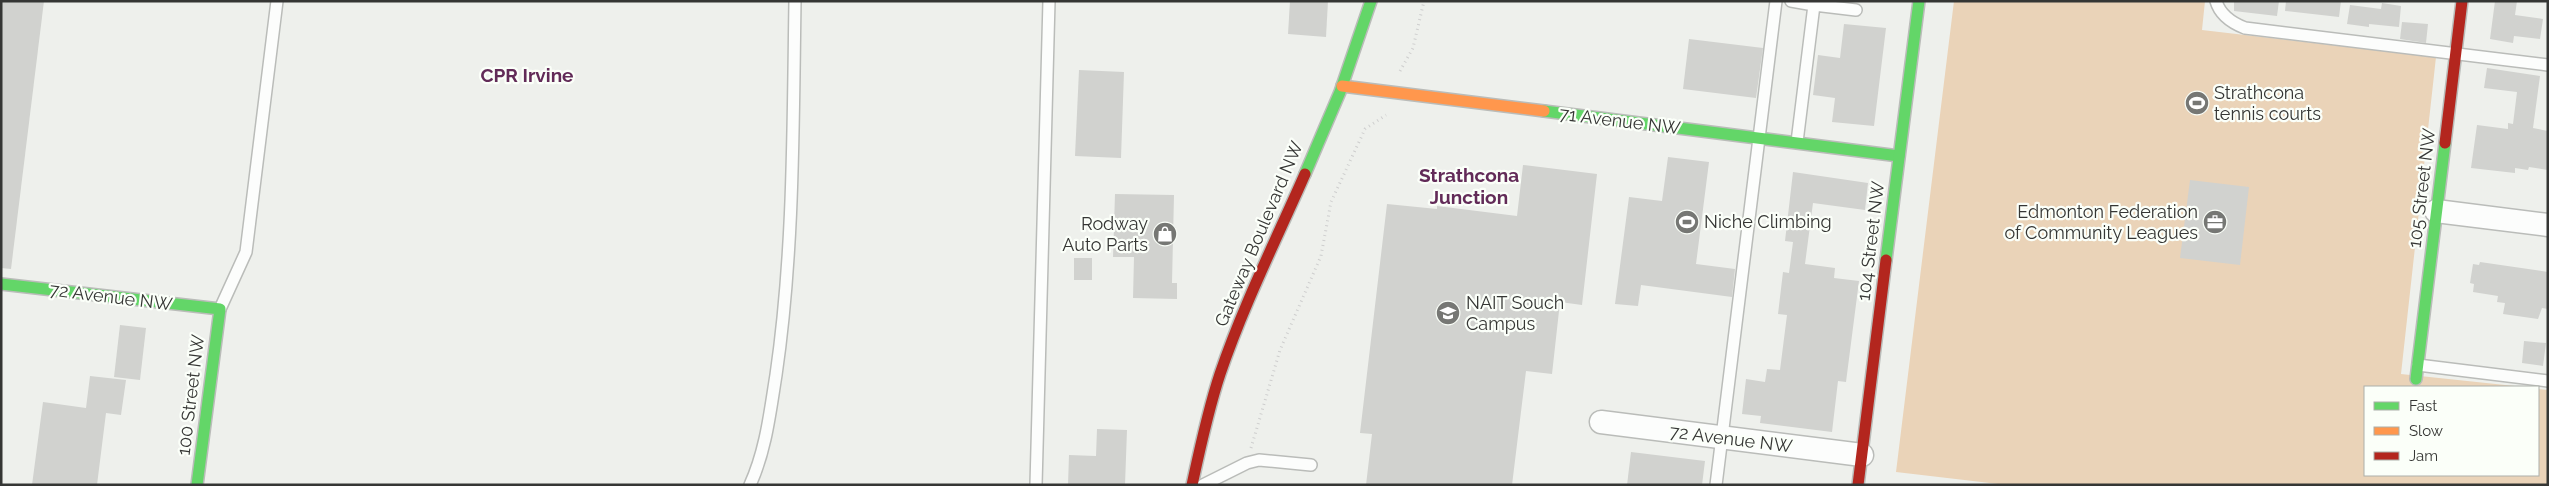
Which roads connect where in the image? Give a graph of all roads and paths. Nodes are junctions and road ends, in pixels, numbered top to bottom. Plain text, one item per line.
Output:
1 (277, 1) edge
2 (795, 1) edge
3 (1049, 1) edge
4 (1371, 1) edge
5 (1424, 1) edge
6 (1776, 1) edge
7 (1791, 1) edge
8 (1919, 1) edge
9 (2216, 1) edge
10 (2462, 1) edge
11 (1814, 4) junction
12 (1856, 10) dead end
13 (2456, 53) junction
14 (2548, 65) edge
15 (1400, 71) dead end
16 (1342, 86) junction
17 (1387, 115) dead end
18 (1759, 138) junction
19 (1797, 142) junction
20 (1899, 156) junction
21 (2436, 211) junction
22 (2548, 225) edge
23 (1, 284) edge
24 (220, 309) junction
25 (2417, 365) junction
26 (2416, 379) dead end
27 (2548, 381) edge
28 (1600, 422) dead end
29 (1722, 438) junction
30 (1249, 456) dead end
31 (1862, 456) junction
32 (1311, 465) dead end
33 (197, 485) edge
34 (750, 485) edge
35 (1036, 485) edge
36 (1192, 485) edge
37 (1203, 485) edge
38 (1716, 485) edge
39 (1858, 485) edge

1 - 24 lane
2 - 34 lane
3 - 35 lane
4 - 16 street, Gateway Boulevard NW
5 - 15 path
6 - 18 lane
7 - 11 lane
8 - 20 street, 104 Street NW
9 - 13 lane
10 - 13 street, 105 Street NW
11 - 12 lane
11 - 19 lane
13 - 14 lane
13 - 21 street, 105 Street NW
16 - 18 street, 71 Avenue NW
16 - 36 street, Gateway Boulevard NW
17 - 30 path
18 - 19 street, 71 Avenue NW
18 - 29 lane
19 - 20 street, 71 Avenue NW
20 - 31 street, 104 Street NW
21 - 22 street
21 - 25 street, 105 Street NW
23 - 24 street, 72 Avenue NW
24 - 33 street, 100 Street NW
25 - 26 street, 105 Street NW
25 - 27 lane
28 - 29 street, 72 Avenue NW
29 - 31 street, 72 Avenue NW
29 - 38 lane
31 - 39 street, 104 Street NW
32 - 37 lane

